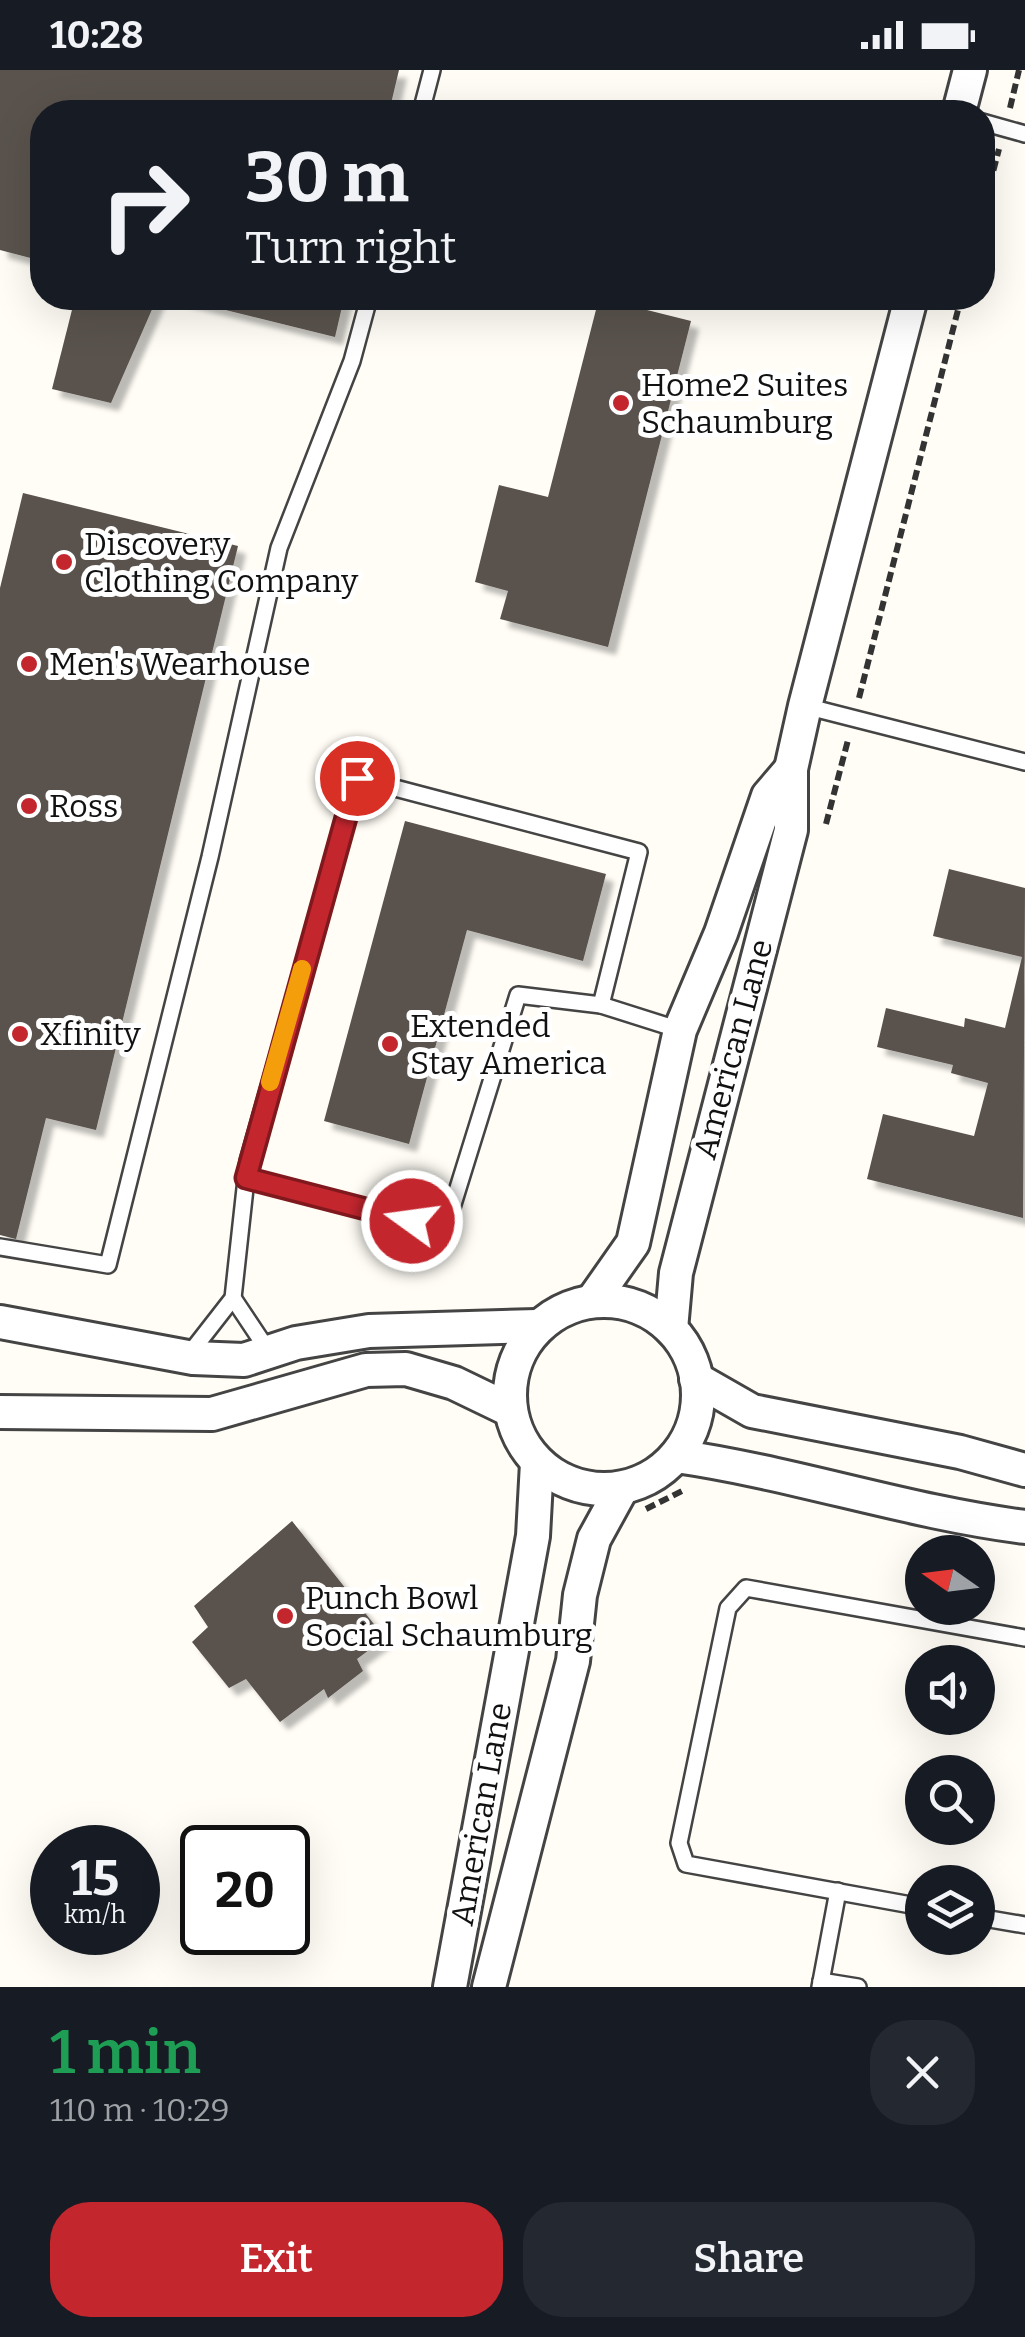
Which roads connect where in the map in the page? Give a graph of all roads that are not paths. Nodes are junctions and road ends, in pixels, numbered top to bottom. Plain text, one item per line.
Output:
1 (432, 70) edge
2 (970, 70) edge
3 (423, 100) edge
4 (962, 100) edge
5 (995, 126) edge
6 (1025, 134) edge
7 (367, 310) edge
8 (908, 310) edge
9 (805, 706) junction
10 (1025, 762) edge
11 (791, 769) junction
12 (601, 1005) junction
13 (680, 1030) junction
14 (246, 1178) junction
15 (0, 1247) edge
16 (233, 1298) junction
17 (593, 1300) junction
18 (0, 1322) edge
19 (538, 1326) junction
20 (671, 1329) junction
21 (269, 1352) junction
22 (187, 1357) junction
23 (696, 1379) junction
24 (510, 1410) junction
25 (0, 1412) edge
26 (676, 1456) junction
27 (537, 1463) junction
28 (1025, 1470) edge
29 (622, 1488) junction
30 (1025, 1527) edge
31 (1025, 1638) edge
32 (838, 1891) junction
33 (905, 1903) edge
34 (995, 1919) edge
35 (1025, 1925) edge
36 (820, 1984) edge
37 (450, 1987) edge
38 (489, 1987) edge
39 (858, 1987) edge

1 - 3 lane
2 - 4 street
5 - 6 lane
7 - 15 lane
8 - 9 street, American Lane
9 - 10 lane
9 - 11 street, American Lane
11 - 13 street, American Lane
11 - 20 street, American Lane
12 - 13 lane
12 - 14 lane
12 - 14 lane
13 - 17 street, American Lane
14 - 16 lane
16 - 21 lane
16 - 22 lane
17 - 19 street
17 - 20 street
18 - 22 street
19 - 21 street
19 - 24 street
20 - 23 street
21 - 22 street
23 - 26 street
23 - 28 street
24 - 25 street
24 - 27 street
26 - 29 street
26 - 30 street
27 - 29 street
27 - 37 street, American Lane
29 - 38 street, American Lane
31 - 32 lane
32 - 33 lane
32 - 36 lane
34 - 35 lane
36 - 39 lane

